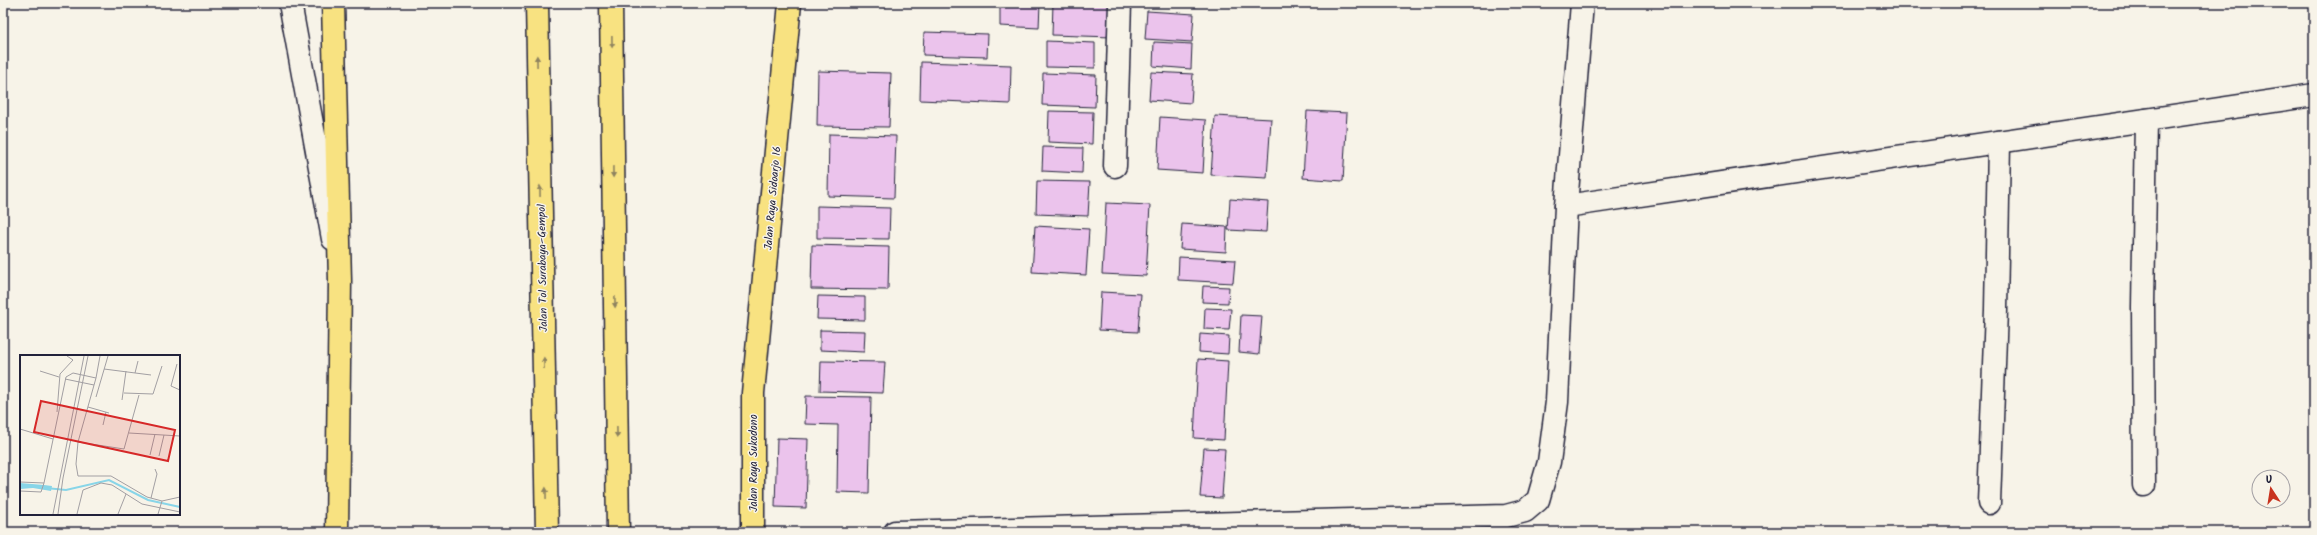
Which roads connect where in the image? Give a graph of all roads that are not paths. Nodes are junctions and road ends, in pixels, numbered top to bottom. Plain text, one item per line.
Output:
1 (290, 3) edge
2 (333, 3) edge
3 (537, 3) edge
4 (611, 3) edge
5 (790, 3) edge
6 (1120, 3) edge
7 (1582, 3) edge
8 (2314, 95) edge
9 (2146, 120) junction
10 (2000, 142) junction
11 (1116, 166) dead end
12 (1566, 206) junction
13 (340, 282) junction
14 (753, 393) joint
15 (2144, 484) dead end
16 (1989, 503) dead end
17 (337, 532) edge
18 (547, 532) edge
19 (618, 532) edge
20 (753, 532) edge
21 (895, 532) edge

1 - 13 street
2 - 13 main road
18 -> 3 main road, Jalan Tol Surabaya–Gempol
4 -> 19 main road
5 - 14 main road, Jalan Raya Sidoarjo 16
6 - 11 street
7 - 12 street
8 - 9 street
9 - 10 street
9 - 15 street
10 - 12 street
10 - 16 street
12 - 21 street
13 - 17 main road
14 - 20 main road, Jalan Raya Sukodono

